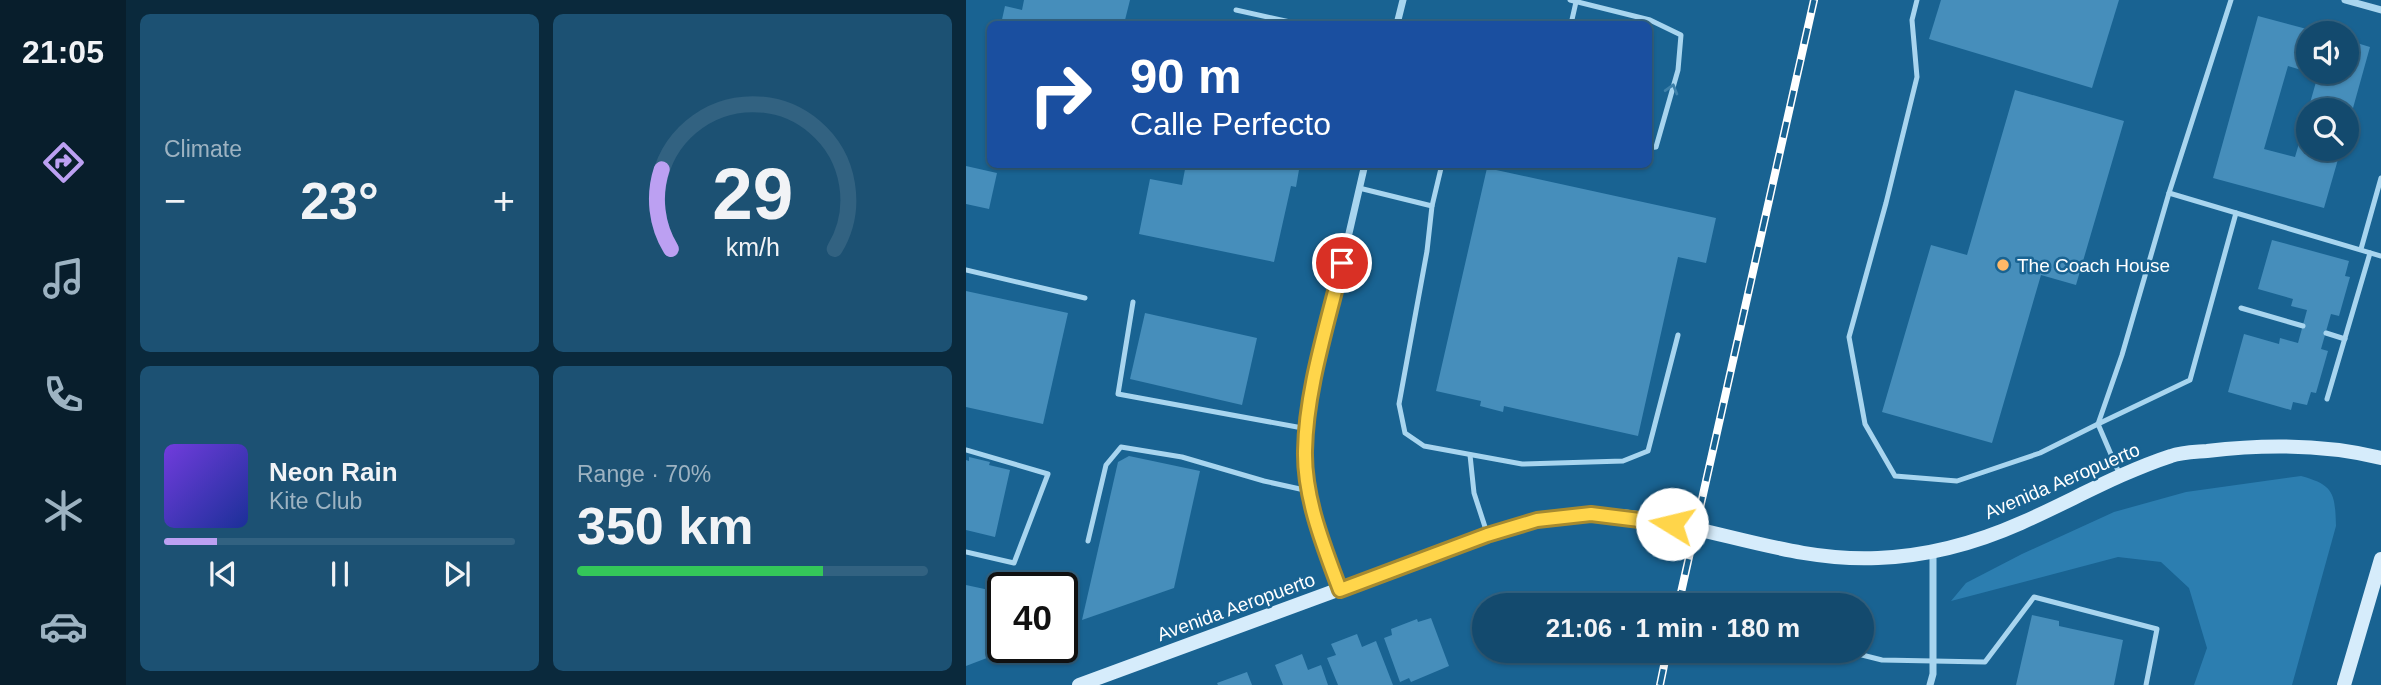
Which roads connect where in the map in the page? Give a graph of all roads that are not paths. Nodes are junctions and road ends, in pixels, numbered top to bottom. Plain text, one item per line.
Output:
1 (1403, 0) edge
2 (1917, 0) edge
3 (2231, 0) edge
4 (2345, 0) edge
5 (1573, 1) edge
6 (1236, 10) dead end
7 (2381, 10) edge
8 (1286, 21) edge
9 (1398, 21) edge
10 (1571, 21) edge
11 (1652, 148) edge
12 (1364, 168) edge
13 (1441, 168) edge
14 (2381, 178) edge
15 (1359, 188) junction
16 (2169, 193) junction
17 (1432, 206) junction
18 (2236, 212) junction
19 (2361, 250) junction
20 (2370, 253) junction
21 (2381, 256) edge
22 (966, 270) edge
23 (1086, 298) dead end
24 (1133, 302) dead end
25 (2241, 308) dead end
26 (2302, 326) dead end
27 (2326, 333) dead end
28 (1678, 335) dead end
29 (2345, 339) junction
30 (2327, 398) dead end
31 (2098, 424) junction
32 (1308, 429) junction
33 (966, 450) edge
34 (1470, 454) junction
35 (2381, 458) edge
36 (2121, 477) junction
37 (1309, 491) junction
38 (1487, 535) junction
39 (1088, 541) dead end
40 (966, 552) edge
41 (1933, 553) junction
42 (2381, 559) edge
43 (1340, 590) junction
44 (1874, 658) edge
45 (1933, 662) junction
46 (1079, 685) edge
47 (1930, 685) edge
48 (2146, 685) edge
49 (2344, 685) edge

1 - 9 street
2 - 31 lane
3 - 16 lane
4 - 7 street
5 - 10 lane
11 -> 5 lane
6 - 8 lane
12 - 15 street
13 - 17 lane
14 - 19 lane
15 - 17 lane
15 - 32 street
16 - 18 lane
16 - 31 lane
17 - 34 lane
18 - 19 lane
18 - 31 lane
19 - 20 lane
20 - 21 lane
20 - 29 lane
22 - 23 lane
24 - 32 lane
25 - 26 lane
27 - 29 lane
28 - 34 lane
29 - 30 lane
31 - 36 lane
32 - 37 street
33 - 40 lane
34 - 38 lane
35 - 36 street, Avenida Aeropuerto
36 - 41 street, Avenida Aeropuerto
37 - 39 lane
37 - 43 street
38 - 41 street, Avenida Aeropuerto
38 - 43 street, Avenida Aeropuerto
41 - 45 street
42 - 49 street
43 - 46 street, Avenida Aeropuerto
44 - 45 lane
45 - 47 street
45 - 48 lane

